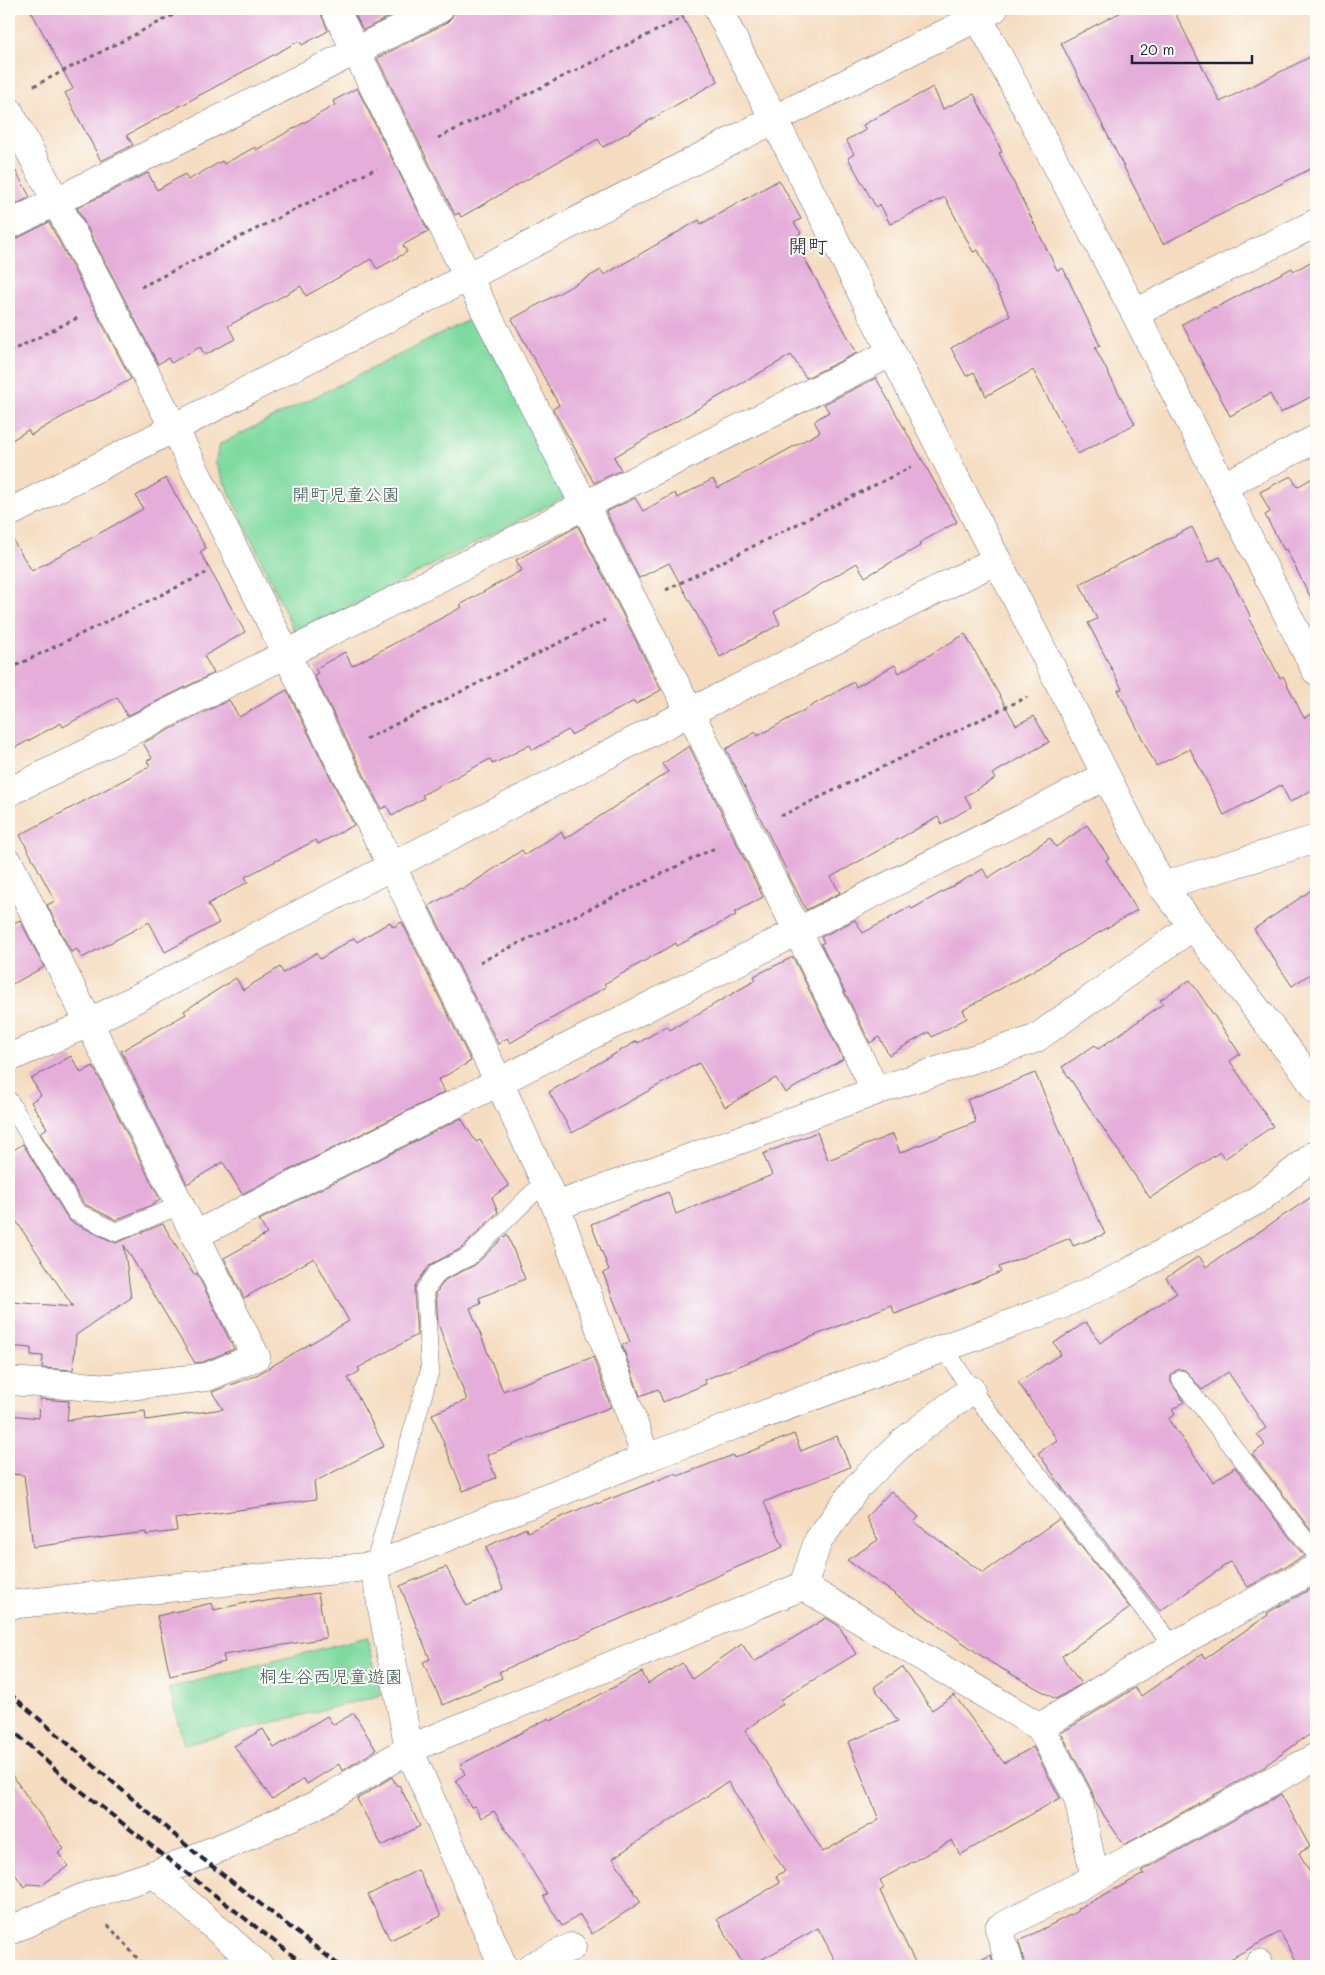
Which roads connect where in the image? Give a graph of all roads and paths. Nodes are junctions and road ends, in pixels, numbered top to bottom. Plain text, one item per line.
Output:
1 (185, 9) edge
2 (334, 9) edge
3 (438, 9) edge
4 (718, 9) edge
5 (691, 13) dead end
6 (986, 13) edge
7 (355, 51) junction
8 (26, 90) dead end
9 (9, 111) edge
10 (773, 120) junction
11 (406, 154) junction
12 (56, 201) junction
13 (1316, 223) edge
14 (9, 225) edge
15 (468, 277) junction
16 (108, 303) junction
17 (1135, 313) junction
18 (9, 352) edge
19 (892, 353) junction
20 (174, 428) junction
21 (1316, 439) edge
22 (1223, 486) junction
23 (585, 505) junction
24 (9, 513) edge
25 (238, 557) junction
26 (997, 560) junction
27 (287, 654) junction
28 (1315, 666) edge
29 (9, 669) edge
30 (690, 712) junction
31 (1106, 776) junction
32 (9, 792) edge
33 (1316, 839) edge
34 (9, 863) edge
35 (392, 866) junction
36 (1162, 886) junction
37 (1193, 926) junction
38 (798, 931) junction
39 (89, 1023) junction
40 (9, 1058) edge
41 (1312, 1076) edge
42 (499, 1082) junction
43 (876, 1091) junction
44 (9, 1101) edge
45 (1316, 1154) edge
46 (544, 1182) junction
47 (180, 1205) junction
48 (556, 1206) junction
49 (195, 1235) junction
50 (944, 1348) junction
51 (1181, 1380) dead end
52 (9, 1381) edge
53 (971, 1390) junction
54 (646, 1458) junction
55 (1316, 1554) edge
56 (374, 1566) junction
57 (1316, 1568) edge
58 (803, 1586) junction
59 (9, 1605) edge
60 (1173, 1646) junction
61 (1040, 1727) junction
62 (409, 1749) junction
63 (1316, 1757) edge
64 (155, 1874) junction
65 (1095, 1878) junction
66 (84, 1897) junction
67 (9, 1931) edge
68 (572, 1948) dead end
69 (144, 1966) edge
70 (259, 1966) edge
71 (503, 1966) edge
72 (532, 1966) edge
73 (1010, 1966) edge

1 - 8 path
2 - 7 street
3 - 7 street
4 - 10 street
5 - 11 path
6 - 10 street
6 - 17 street
7 - 11 street
7 - 12 street
9 - 12 street
10 - 15 street
10 - 19 street
11 - 15 street
11 - 16 path
12 - 14 street
12 - 16 street
13 - 17 street
15 - 20 street
15 - 23 street
16 - 18 path
16 - 20 street
17 - 22 street
19 - 23 street
19 - 26 street
20 - 24 street
20 - 25 street
21 - 22 street
22 - 28 street
23 - 27 street
23 - 30 street
25 - 27 street
25 - 29 path
26 - 30 street
26 - 31 street
27 - 32 street
27 - 35 street
30 - 35 street
30 - 38 street
31 - 36 street
31 - 38 street
33 - 36 street
34 - 39 street
35 - 39 street
35 - 42 street
36 - 37 street
37 - 41 street
37 - 43 street
38 - 42 street
38 - 43 street
39 - 40 street
39 - 47 street
42 - 46 street
42 - 49 street
43 - 48 street
44 - 47 lane
45 - 50 street
46 - 48 street
46 - 56 lane
47 - 49 street
48 - 54 street
49 - 52 street
50 - 53 lane
50 - 54 street
51 - 55 lane
53 - 58 street
53 - 60 lane
54 - 56 street
56 - 59 street
56 - 62 street
57 - 60 street
58 - 61 street
58 - 62 street
60 - 61 street
61 - 65 street
62 - 64 street
62 - 71 street
63 - 65 street
64 - 66 street
64 - 70 street
65 - 73 street
66 - 67 street
66 - 69 path
68 - 72 street

